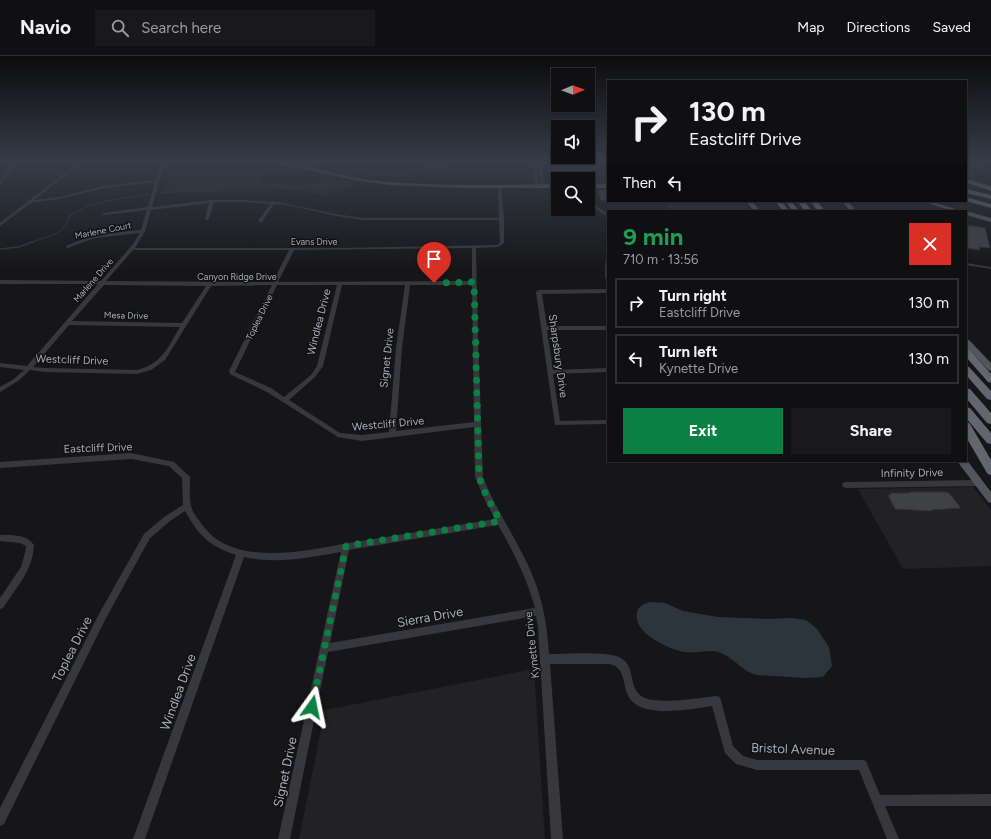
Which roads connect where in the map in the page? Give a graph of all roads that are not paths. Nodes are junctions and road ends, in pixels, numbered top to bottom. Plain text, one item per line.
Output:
1 (36, 198) edge
2 (61, 198) edge
3 (153, 198) edge
4 (501, 198) edge
5 (967, 199) edge
6 (212, 201) junction
7 (30, 202) junction
8 (273, 202) junction
9 (750, 202) edge
10 (779, 202) edge
11 (789, 202) edge
12 (801, 202) edge
13 (814, 202) edge
14 (823, 202) edge
15 (846, 202) edge
16 (928, 202) edge
17 (991, 206) edge
18 (595, 207) edge
19 (150, 208) junction
20 (756, 210) edge
21 (785, 210) edge
22 (795, 210) edge
23 (808, 210) edge
24 (821, 210) edge
25 (830, 210) edge
26 (852, 210) edge
27 (956, 210) edge
28 (326, 213) junction
29 (967, 213) edge
30 (104, 214) dead end
31 (607, 215) edge
32 (318, 218) dead end
33 (207, 219) dead end
34 (502, 219) junction
35 (260, 220) dead end
36 (991, 220) edge
37 (0, 225) edge
38 (143, 231) junction
39 (68, 247) dead end
40 (474, 247) junction
41 (132, 249) junction
42 (292, 249) junction
43 (967, 264) edge
44 (967, 268) edge
45 (991, 268) edge
46 (991, 272) edge
47 (0, 282) edge
48 (7, 282) junction
49 (474, 282) junction
50 (408, 283) junction
51 (102, 284) junction
52 (209, 284) junction
53 (275, 284) junction
54 (340, 284) junction
55 (0, 289) edge
56 (607, 291) edge
57 (68, 323) junction
58 (184, 325) junction
59 (544, 328) junction
60 (607, 328) edge
61 (967, 343) edge
62 (967, 352) edge
63 (0, 364) edge
64 (29, 368) junction
65 (991, 368) edge
66 (607, 370) edge
67 (967, 370) edge
68 (550, 372) junction
69 (244, 379) joint
70 (991, 380) edge
71 (967, 388) edge
72 (0, 390) edge
73 (991, 397) edge
74 (285, 400) junction
75 (991, 408) edge
76 (967, 412) edge
77 (991, 420) edge
78 (607, 422) edge
79 (477, 424) junction
80 (967, 429) edge
81 (967, 434) edge
82 (392, 435) junction
83 (967, 439) edge
84 (991, 440) edge
85 (981, 450) junction
86 (963, 462) edge
87 (991, 463) edge
88 (0, 465) edge
89 (991, 470) edge
90 (979, 483) junction
91 (846, 485) dead end
92 (991, 499) edge
93 (187, 506) junction
94 (500, 521) junction
95 (0, 538) edge
96 (346, 546) junction
97 (241, 553) junction
98 (0, 605) edge
99 (540, 611) junction
100 (325, 648) junction
101 (545, 660) junction
102 (991, 800) edge
103 (877, 801) junction
104 (0, 820) edge
105 (139, 839) edge
106 (284, 839) edge
107 (557, 839) edge
108 (893, 839) edge

1 - 7 street
2 - 7 street
3 - 19 street, Marlene Drive
4 - 34 street
5 - 17 highway
6 - 8 street
6 - 19 street
6 - 33 street
7 - 37 street
8 - 28 street
8 - 35 street
9 - 20 main road
10 - 21 highway
11 - 22 highway
12 - 23 highway
13 - 24 highway
14 - 25 highway
15 - 26 main road
16 - 27 main road
18 - 31 street
19 - 30 street
19 - 38 street, Marlene Drive
28 - 32 street
28 - 34 street
29 - 36 main road
34 - 40 street, Evans Drive
38 - 39 street, Marlene Court
38 - 41 street, Marlene Drive
40 - 42 street, Evans Drive
40 - 49 street, Kynette Drive
41 - 42 street, Evans Drive
41 - 51 street, Marlene Drive
42 - 53 street, Toplea Drive
43 - 45 street
44 - 46 street
47 - 48 street, Canyon Ridge Drive
48 - 51 street, Canyon Ridge Drive
48 - 55 street
49 - 50 street, Canyon Ridge Drive
49 - 79 street, Kynette Drive
50 - 54 street, Canyon Ridge Drive
50 - 82 street, Signet Drive
51 - 52 street, Canyon Ridge Drive
51 - 57 street, Marlene Drive
52 - 53 street, Canyon Ridge Drive
52 - 58 street
53 - 54 street, Canyon Ridge Drive
53 - 69 street, Toplea Drive
54 - 74 street, Windlea Drive
56 - 59 street, Sharpsbury Drive
57 - 58 street, Mesa Drive
57 - 64 street, Marlene Drive
58 - 64 street, Westcliff Drive
59 - 60 street
59 - 68 street, Sharpsbury Drive
61 - 65 main road
62 - 70 highway
63 - 64 street, Westcliff Drive
64 - 72 street, Marlene Drive
66 - 68 street
67 - 73 highway
68 - 78 street, Sharpsbury Drive
69 - 74 street, Westcliff Drive
71 - 75 highway
71 - 77 highway
74 - 82 street, Westcliff Drive
76 - 84 highway
79 - 82 street, Westcliff Drive
79 - 94 street, Kynette Drive
80 - 89 highway, bridge
81 - 85 highway
83 - 85 highway
85 - 87 highway
86 - 90 main road
88 - 93 street, Eastcliff Drive
90 - 91 street, Infinity Drive
90 - 92 main road
93 - 97 street, Eastcliff Drive
93 - 104 street, Toplea Drive
94 - 96 street, Eastcliff Drive
94 - 99 street, Kynette Drive
95 - 98 street
96 - 97 street, Eastcliff Drive
96 - 100 street, Signet Drive
97 - 105 street, Windlea Drive
99 - 100 street, Sierra Drive
99 - 101 street, Kynette Drive
100 - 106 street, Signet Drive
101 - 103 street, Bristol Avenue
101 - 107 street, Kynette Drive
102 - 103 street
103 - 108 street

